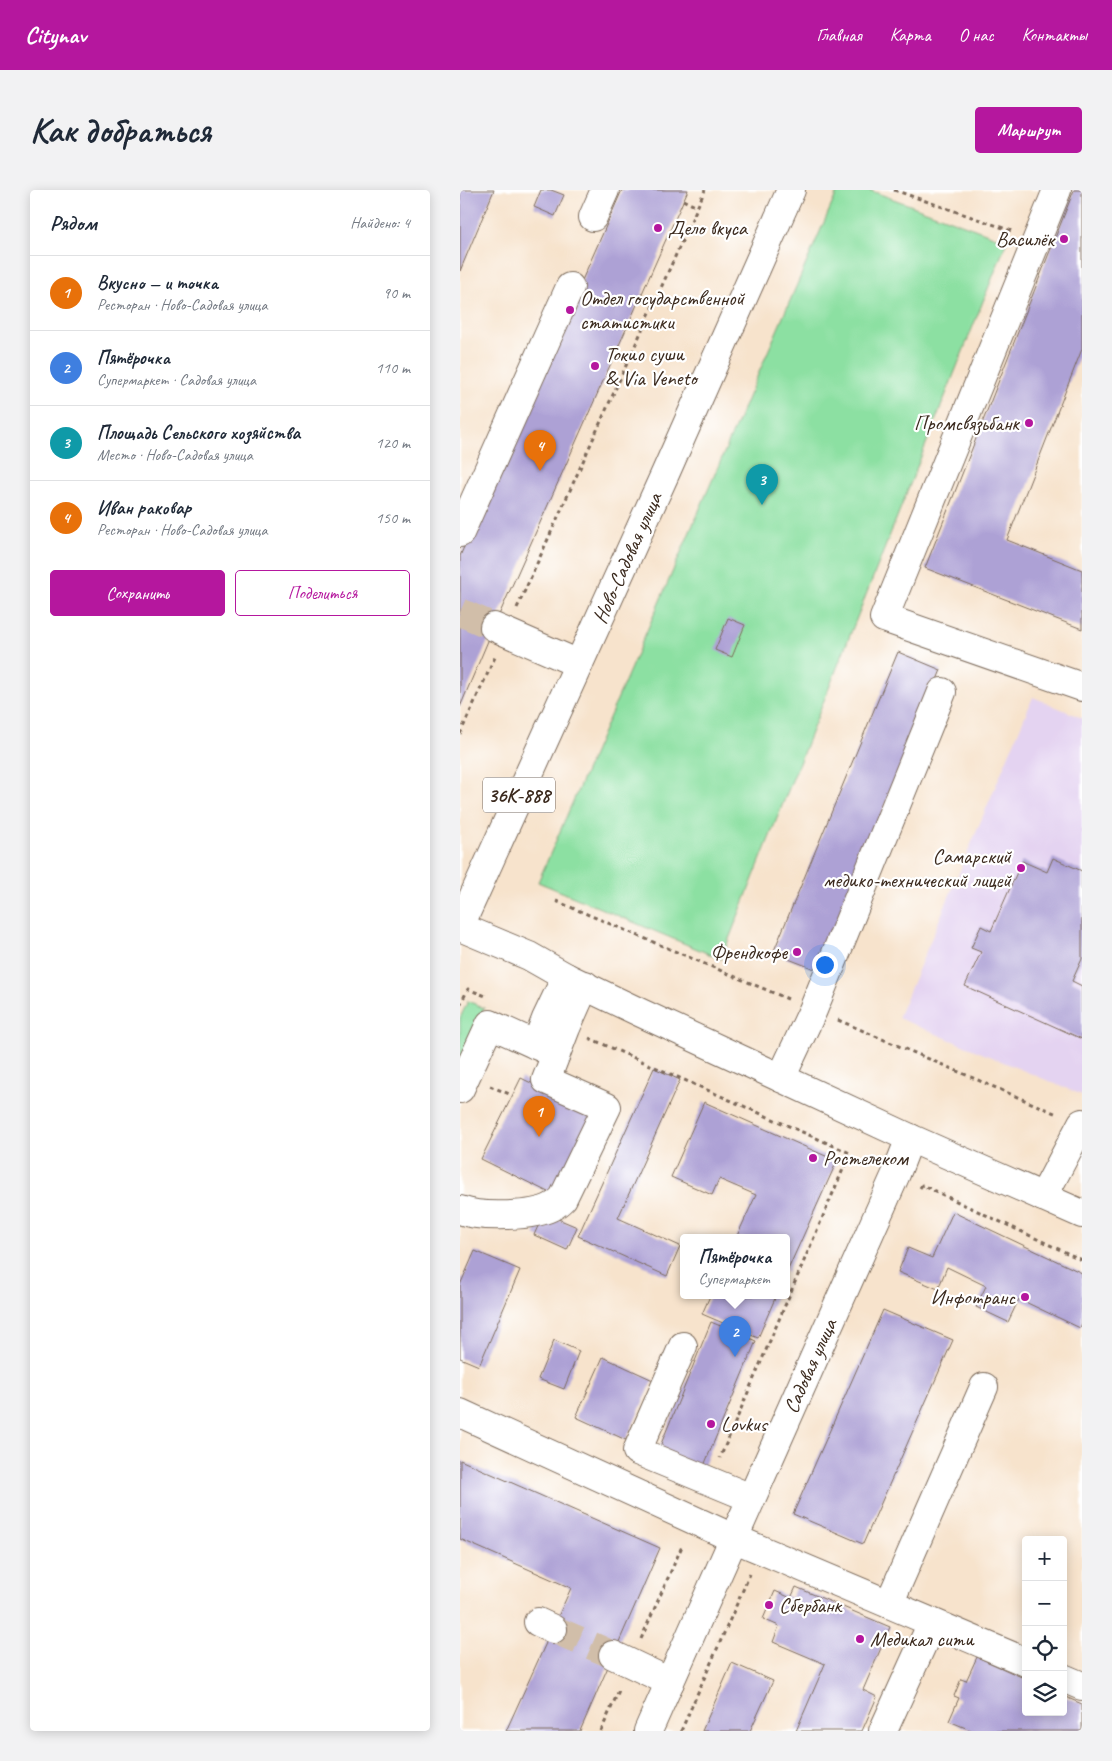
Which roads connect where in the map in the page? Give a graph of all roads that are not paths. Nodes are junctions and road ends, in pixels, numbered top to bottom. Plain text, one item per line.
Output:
1 (605, 190) edge
2 (791, 190) edge
3 (1057, 190) edge
4 (594, 217) dead end
5 (570, 287) dead end
6 (460, 533) edge
7 (500, 630) tunnel mouth
8 (579, 664) junction
9 (1082, 687) edge
10 (942, 692) dead end
11 (460, 926) edge
12 (576, 981) junction
13 (546, 1050) junction
14 (781, 1078) junction
15 (460, 1089) edge
16 (1082, 1123) edge
17 (910, 1138) junction
18 (1044, 1197) junction
19 (460, 1210) edge
20 (1082, 1214) edge
21 (683, 1346) dead end
22 (984, 1388) dead end
23 (461, 1416) edge
24 (751, 1498) junction
25 (733, 1538) junction
26 (889, 1604) junction
27 (932, 1623) junction
28 (622, 1659) tunnel mouth
29 (1022, 1660) edge
30 (1067, 1680) edge
31 (670, 1682) junction
32 (1082, 1686) edge
33 (648, 1731) edge
34 (883, 1731) edge

1 - 4 main road
2 - 8 main road, Ново-Садовая улица / 36К-888
3 - 9 main road
5 - 6 main road
7 - 8 main road
8 - 11 main road, Ново-Садовая улица / 36К-888
10 - 14 main road
11 - 12 main road
12 - 13 main road
12 - 13 main road
12 - 14 main road
13 - 15 main road
13 - 19 main road
14 - 17 main road
16 - 18 main road
17 - 18 main road
17 - 24 main road, Садовая улица
18 - 20 main road
21 - 24 main road
22 - 26 main road
23 - 25 main road
24 - 25 main road, Садовая улица
25 - 26 main road
25 - 31 main road, Садовая улица
26 - 27 main road
27 - 29 main road
27 - 34 main road
28 - 31 main road
30 - 32 main road
31 - 33 main road, Садовая улица

